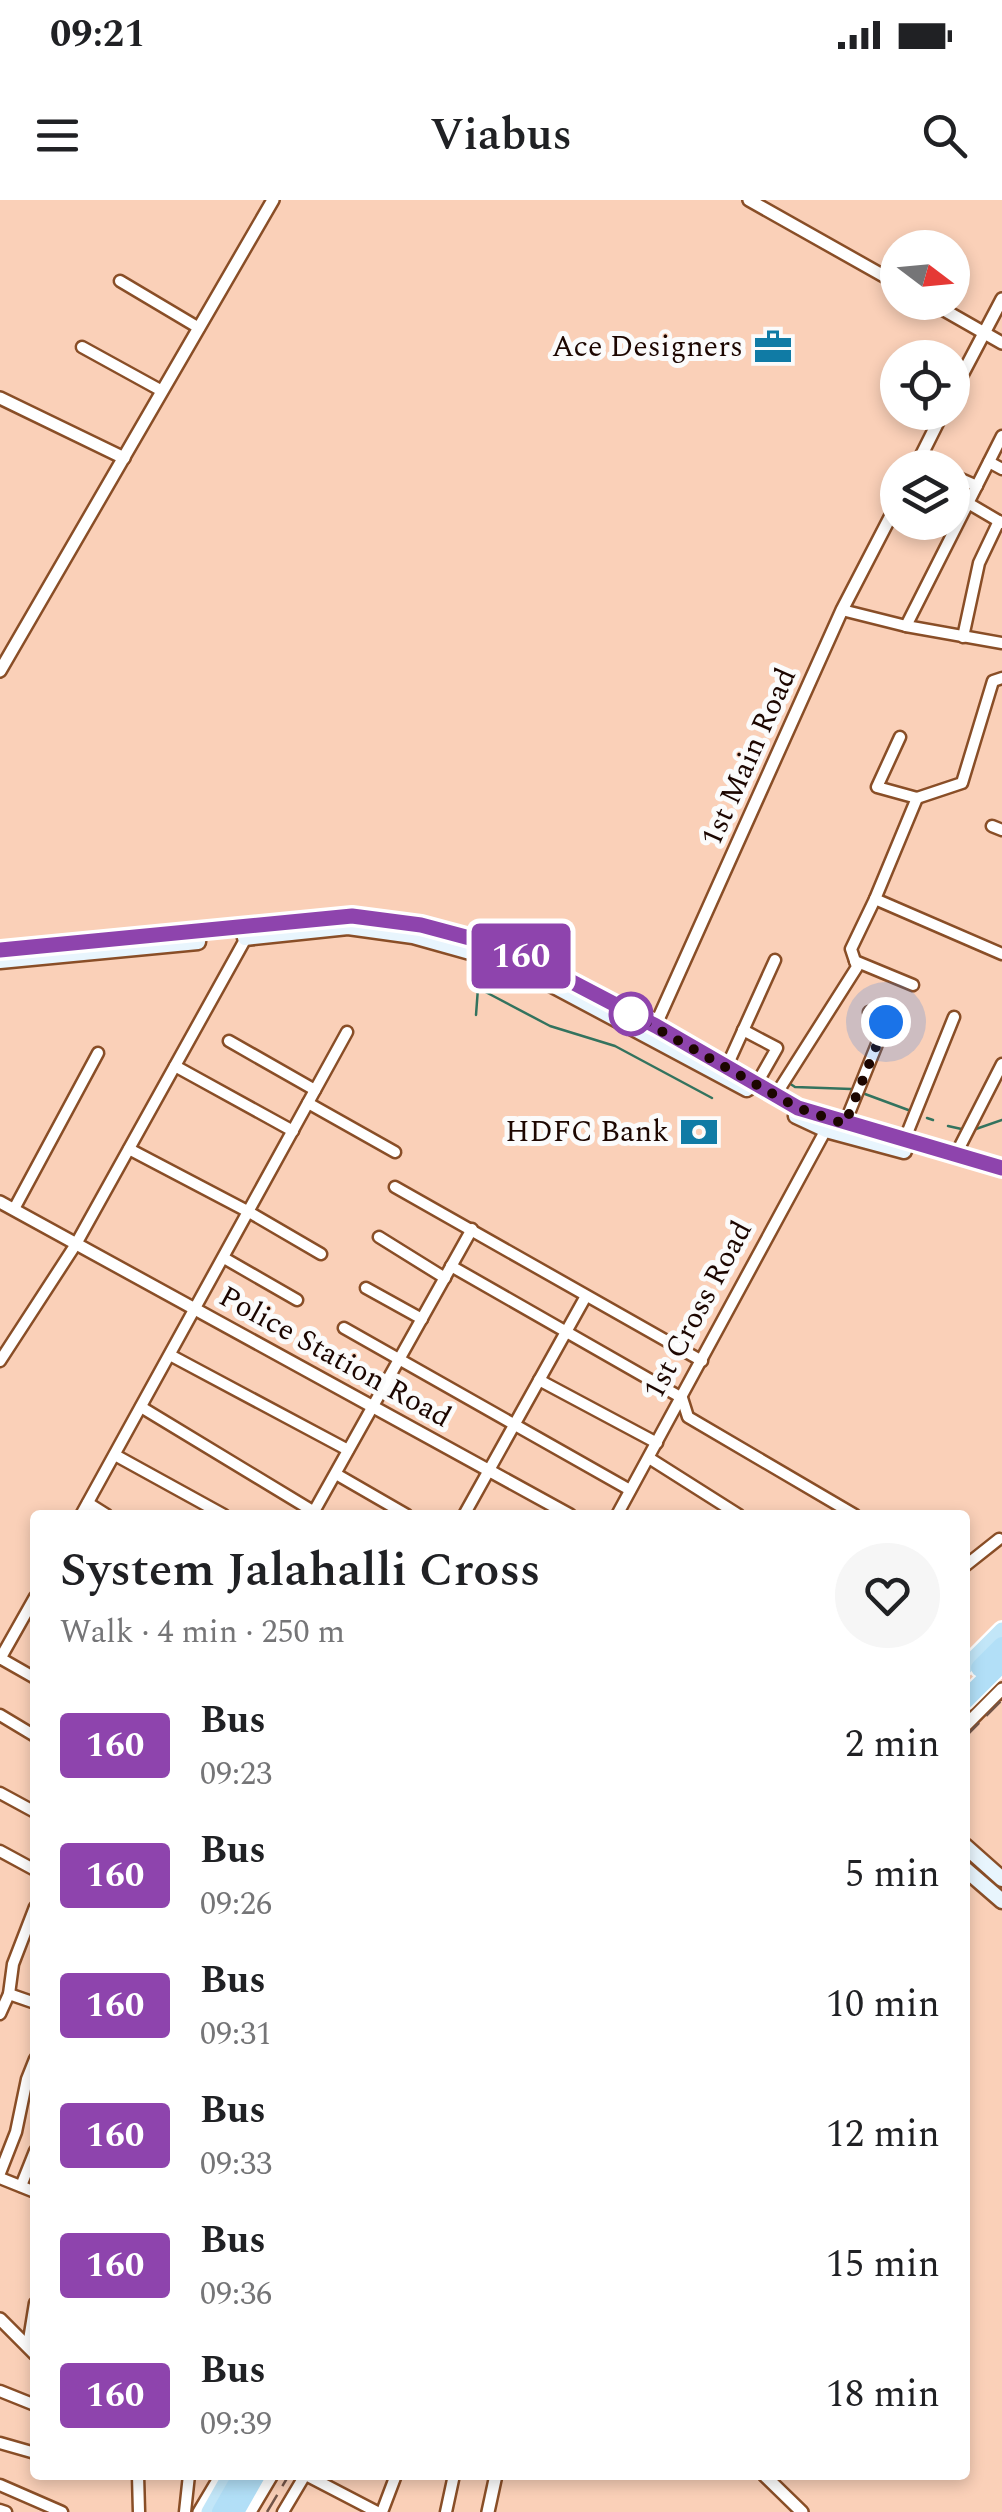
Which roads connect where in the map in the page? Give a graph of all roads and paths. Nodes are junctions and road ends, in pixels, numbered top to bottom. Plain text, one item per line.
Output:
1 (273, 200) edge
2 (750, 200) edge
3 (880, 274) edge
4 (120, 281) dead end
5 (1002, 299) edge
6 (961, 320) edge
7 (199, 328) junction
8 (984, 333) junction
9 (1002, 343) edge
10 (82, 347) dead end
11 (970, 360) edge
12 (162, 391) junction
13 (0, 398) edge
14 (1002, 436) edge
15 (124, 458) junction
16 (989, 462) junction
17 (1002, 469) edge
18 (970, 483) edge
19 (976, 486) junction
20 (970, 499) edge
21 (970, 504) edge
22 (1000, 522) edge
23 (880, 537) edge
24 (949, 540) edge
25 (842, 610) junction
26 (906, 626) junction
27 (962, 637) junction
28 (1002, 643) edge
29 (0, 671) edge
30 (999, 681) edge
31 (900, 738) dead end
32 (917, 798) junction
33 (875, 900) junction
34 (246, 938) junction
35 (0, 950) edge
36 (1002, 954) edge
37 (775, 960) dead end
38 (0, 961) edge
39 (855, 961) junction
40 (913, 984) dead end
41 (869, 1012) dead end
42 (954, 1017) dead end
43 (743, 1030) junction
44 (653, 1031) junction
45 (347, 1032) dead end
46 (229, 1040) dead end
47 (98, 1054) dead end
48 (1002, 1064) edge
49 (175, 1066) junction
50 (727, 1066) junction
51 (998, 1083) edge
52 (756, 1085) junction
53 (316, 1090) junction
54 (774, 1096) junction
55 (308, 1103) junction
56 (834, 1124) junction
57 (293, 1131) junction
58 (904, 1141) junction
59 (129, 1149) junction
60 (396, 1152) dead end
61 (956, 1156) junction
62 (1002, 1168) edge
63 (1002, 1175) edge
64 (395, 1187) dead end
65 (0, 1202) edge
66 (14, 1209) junction
67 (249, 1212) junction
68 (472, 1229) junction
69 (379, 1237) dead end
70 (76, 1244) junction
71 (321, 1254) dead end
72 (224, 1258) junction
73 (452, 1266) junction
74 (445, 1278) junction
75 (366, 1288) dead end
76 (586, 1296) junction
77 (297, 1300) dead end
78 (196, 1310) junction
79 (422, 1319) junction
80 (344, 1328) dead end
81 (566, 1332) junction
82 (170, 1354) junction
83 (399, 1360) junction
84 (0, 1361) edge
85 (702, 1361) junction
86 (539, 1380) junction
87 (682, 1398) junction
88 (141, 1407) junction
89 (372, 1407) junction
90 (514, 1425) junction
91 (657, 1443) junction
92 (348, 1450) junction
93 (116, 1455) junction
94 (649, 1458) junction
95 (488, 1470) junction
96 (336, 1474) junction
97 (630, 1490) junction
98 (88, 1503) junction
99 (84, 1510) edge
100 (99, 1510) edge
101 (215, 1510) edge
102 (308, 1510) edge
103 (317, 1510) edge
104 (397, 1510) edge
105 (467, 1510) edge
106 (561, 1510) edge
107 (620, 1510) edge
108 (732, 1510) edge
109 (847, 1510) edge
110 (998, 1539) dead end
111 (970, 1562) edge
112 (30, 1610) edge
113 (1002, 1621) edge
114 (1002, 1630) edge
115 (1002, 1646) edge
116 (970, 1653) edge
117 (0, 1659) edge
118 (970, 1662) edge
119 (1002, 1662) edge
120 (1002, 1674) edge
121 (30, 1675) edge
122 (970, 1678) edge
123 (1002, 1689) edge
124 (970, 1695) edge
125 (970, 1706) edge
126 (0, 1715) edge
127 (970, 1721) edge
128 (30, 1733) edge
129 (0, 1793) edge
130 (30, 1809) edge
131 (970, 1850) edge
132 (0, 1851) edge
133 (30, 1867) edge
134 (970, 1873) edge
135 (1002, 1879) edge
136 (1002, 1902) edge
137 (30, 1920) edge
138 (9, 1994) junction
139 (30, 2001) edge
140 (0, 2014) edge
141 (30, 2072) edge
142 (30, 2164) edge
143 (0, 2174) edge
144 (21, 2186) junction
145 (30, 2190) edge
146 (0, 2319) edge
147 (30, 2349) edge
148 (0, 2391) edge
149 (30, 2403) edge
150 (0, 2443) edge
151 (30, 2452) edge
152 (138, 2480) edge
153 (189, 2480) edge
154 (217, 2480) edge
155 (227, 2480) edge
156 (239, 2480) edge
157 (253, 2480) edge
158 (265, 2480) edge
159 (300, 2480) edge
160 (311, 2480) edge
161 (394, 2480) edge
162 (453, 2480) edge
163 (495, 2480) edge
164 (769, 2480) edge
165 (0, 2485) edge
166 (62, 2512) edge
167 (139, 2512) edge
168 (186, 2512) edge
169 (200, 2512) edge
170 (208, 2512) edge
171 (221, 2512) edge
172 (235, 2512) edge
173 (247, 2512) edge
174 (283, 2512) edge
175 (379, 2512) edge
176 (446, 2512) edge
177 (488, 2512) edge
178 (802, 2512) edge

1 - 7 street
2 - 3 street
4 - 7 street
5 - 8 street
6 - 8 street
7 - 12 street
8 - 9 street
8 - 11 street
10 - 12 street
12 - 15 street
13 - 15 street
14 - 16 street
15 - 29 street
16 - 17 street
16 - 19 street
18 - 19 street
19 - 20 street
21 - 22 street
22 - 27 street
23 - 25 street, 1st Main Road
24 - 26 street
25 - 26 street
25 - 44 street, 1st Main Road
26 - 27 street
27 - 28 street
30 - 32 street
31 - 32 street
32 - 33 street
33 - 36 street
33 - 39 street
34 - 38 main road
34 - 44 main road
34 - 49 street
35 - 44 main road
37 - 43 street
39 - 40 street
39 - 54 street
41 - 56 street, 1st Cross Road
42 - 58 street
43 - 50 street
43 - 52 street
44 - 50 main road
44 - 56 main road
45 - 53 street
46 - 53 street
47 - 66 street
48 - 51 street
49 - 57 street
49 - 59 street
50 - 52 main road
51 - 61 street
52 - 54 main road
53 - 55 street
54 - 56 main road
55 - 57 street
55 - 60 street
56 - 58 main road
56 - 63 main road
56 - 85 street, 1st Cross Road
57 - 67 street
58 - 61 main road
59 - 67 street
59 - 70 street
61 - 62 main road
64 - 68 street
65 - 66 street
66 - 70 street
67 - 71 street
67 - 72 street
68 - 73 street
68 - 76 street
69 - 74 street
70 - 78 street, Police Station Road
70 - 84 street
72 - 77 street
72 - 78 street
73 - 74 street
73 - 81 street
74 - 79 street
75 - 79 street
76 - 81 street
76 - 85 street
78 - 82 street
78 - 89 street, Police Station Road
79 - 83 street
80 - 83 street
81 - 86 street
81 - 87 street
82 - 88 street
82 - 92 street
83 - 89 street
83 - 90 street
85 - 87 street, 1st Cross Road
86 - 90 street
86 - 91 street
87 - 91 street, 1st Cross Road
87 - 109 street
88 - 93 street
88 - 102 street
89 - 92 street
89 - 95 street, Police Station Road
90 - 95 street
90 - 97 street
91 - 94 street, 1st Cross Road
92 - 96 street
93 - 98 street
93 - 101 street
94 - 97 street, 1st Cross Road
94 - 108 street
95 - 105 street
95 - 106 street, Police Station Road
96 - 103 street
96 - 104 street
97 - 107 street, 1st Cross Road
98 - 99 street
98 - 100 street
110 - 111 street
112 - 117 street
113 - 116 street
114 - 118 highway
115 - 122 highway
117 - 121 street
119 - 124 highway
120 - 125 highway
123 - 127 street
126 - 128 street
129 - 130 street
131 - 135 main road
132 - 133 street
134 - 136 main road
137 - 138 street
138 - 139 street
138 - 140 street
141 - 143 street
142 - 144 street
143 - 144 street
144 - 145 street
146 - 147 street
148 - 149 street
150 - 151 street
152 - 167 street
153 - 168 street
154 - 169 street
155 - 170 highway
156 - 171 highway
157 - 172 highway
158 - 173 highway
159 - 174 street
160 - 175 street
161 - 175 street
162 - 176 street
163 - 177 street
164 - 178 street
165 - 166 street

